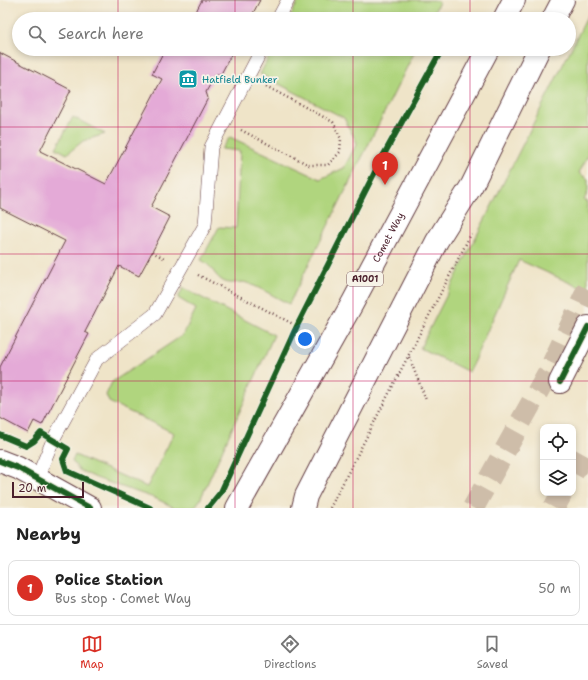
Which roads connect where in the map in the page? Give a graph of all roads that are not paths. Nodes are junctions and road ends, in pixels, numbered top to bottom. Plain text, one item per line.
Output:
1 (288, 0) edge
2 (514, 0) edge
3 (563, 0) edge
4 (282, 12) edge
5 (508, 12) edge
6 (557, 12) edge
7 (258, 56) edge
8 (484, 56) edge
9 (535, 56) edge
10 (588, 327) edge
11 (560, 382) dead end
12 (0, 461) edge
13 (37, 478) junction
14 (300, 504) edge
15 (90, 508) edge
16 (237, 508) edge

1 - 4 lane
2 - 5 main road
3 - 6 main road
7 - 13 lane
8 - 16 main road, Comet Way / A1001
9 - 14 main road
10 - 11 main road
12 - 13 main road
13 - 15 main road

